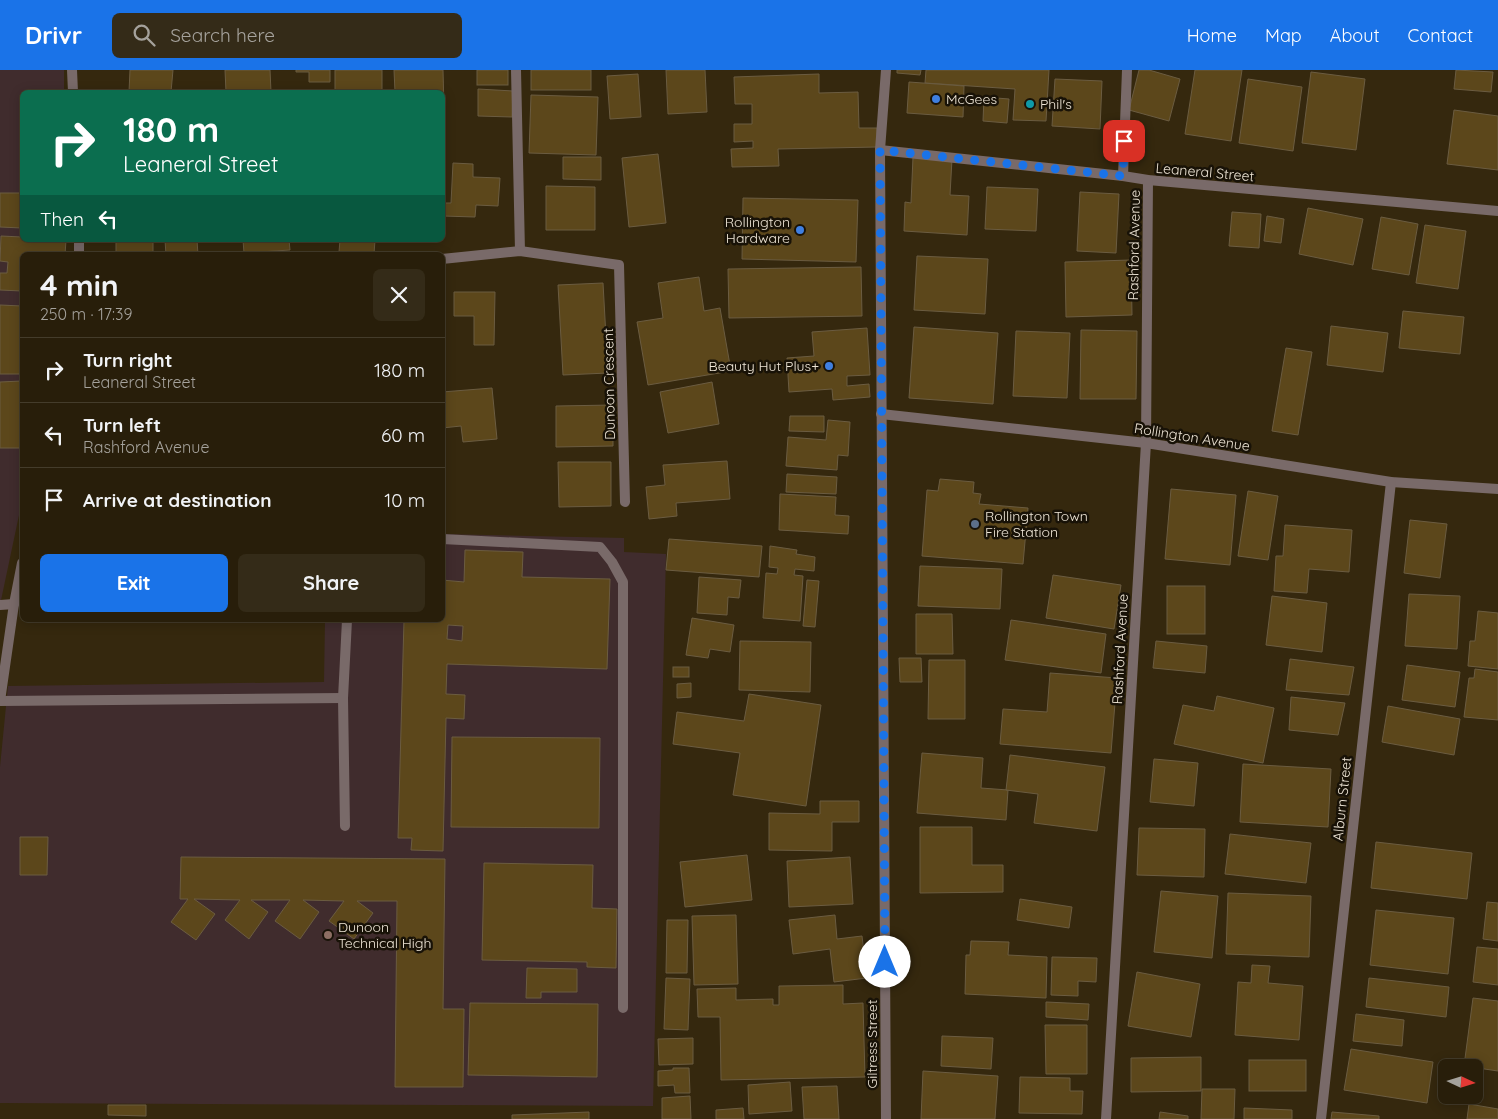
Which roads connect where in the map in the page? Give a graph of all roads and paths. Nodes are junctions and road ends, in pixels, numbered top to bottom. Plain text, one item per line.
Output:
1 (72, 70) edge
2 (516, 70) edge
3 (886, 70) edge
4 (1127, 70) edge
5 (73, 90) edge
6 (880, 150) junction
7 (1123, 176) junction
8 (1148, 180) junction
9 (1498, 211) edge
10 (520, 251) junction
11 (445, 259) edge
12 (881, 414) junction
13 (1146, 443) junction
14 (1391, 482) junction
15 (1498, 489) edge
16 (626, 502) dead end
17 (445, 539) edge
18 (20, 572) edge
19 (14, 604) junction
20 (0, 605) edge
21 (347, 622) edge
22 (343, 698) junction
23 (0, 701) edge
24 (345, 826) dead end
25 (623, 1008) dead end
26 (886, 1119) edge
27 (1106, 1119) edge
28 (1321, 1119) edge

1 - 5 street
2 - 10 street
3 - 6 street, Giltress Street
4 - 7 street, Rashford Avenue
6 - 7 street, Leaneral Street
6 - 12 street, Giltress Street
7 - 8 street, Leaneral Street
8 - 9 street, Leaneral Street
8 - 13 street, Rashford Avenue
10 - 11 street
10 - 16 street, Dunoon Crescent
12 - 13 street, Rollington Avenue
12 - 26 street, Giltress Street
13 - 14 street, Rollington Avenue
13 - 27 street, Rashford Avenue
14 - 15 street, Rollington Avenue
14 - 28 street, Alburn Street
17 - 25 street
18 - 19 street
19 - 20 street
19 - 23 street
21 - 22 street
22 - 23 street
22 - 24 street

